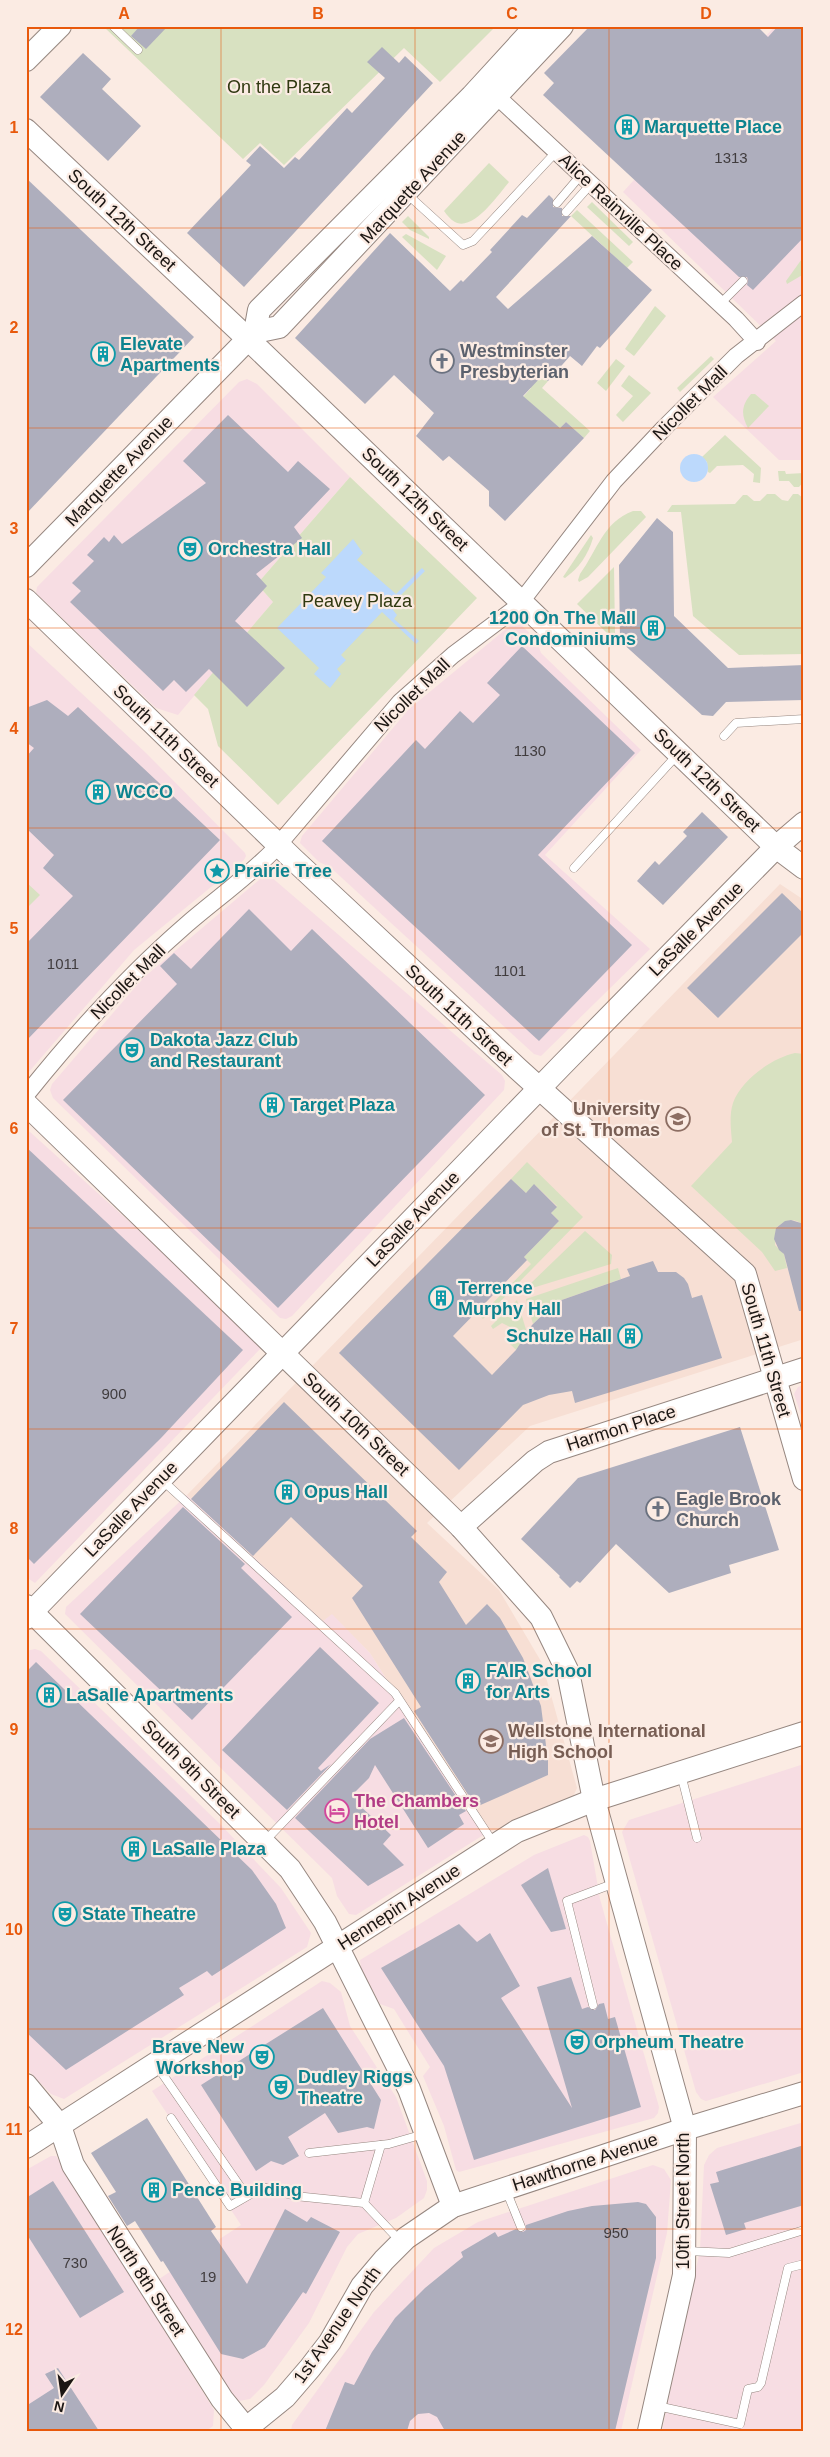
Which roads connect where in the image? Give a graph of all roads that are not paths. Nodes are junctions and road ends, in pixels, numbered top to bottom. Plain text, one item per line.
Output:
1 (60, 26) edge
2 (113, 26) edge
3 (536, 26) edge
4 (562, 26) edge
5 (138, 50) dead end
6 (26, 60) edge
7 (490, 90) junction
8 (26, 130) edge
9 (556, 152) junction
10 (586, 180) junction
11 (407, 194) junction
12 (556, 203) dead end
13 (566, 212) dead end
14 (743, 282) dead end
15 (804, 303) edge
16 (720, 304) junction
17 (251, 335) junction
18 (756, 342) junction
19 (26, 566) edge
20 (26, 600) edge
21 (522, 602) junction
22 (804, 719) edge
23 (724, 736) dead end
24 (679, 752) junction
25 (804, 823) edge
26 (278, 845) junction
27 (776, 848) junction
28 (574, 868) dead end
29 (804, 868) edge
30 (539, 1088) junction
31 (26, 1095) edge
32 (26, 1104) edge
33 (283, 1353) junction
34 (804, 1369) edge
35 (773, 1379) junction
36 (161, 1479) junction
37 (804, 1479) edge
38 (461, 1527) junction
39 (28, 1612) edge
40 (399, 1701) junction
41 (804, 1734) edge
42 (681, 1771) junction
43 (594, 1800) junction
44 (697, 1838) dead end
45 (264, 1842) junction
46 (495, 1846) junction
47 (617, 1882) junction
48 (338, 1947) junction
49 (593, 2006) dead end
50 (156, 2064) junction
51 (26, 2085) edge
52 (804, 2092) edge
53 (171, 2118) dead end
54 (60, 2126) junction
55 (685, 2129) junction
56 (426, 2133) junction
57 (381, 2145) junction
58 (26, 2147) edge
59 (309, 2153) dead end
60 (505, 2188) junction
61 (246, 2195) junction
62 (364, 2202) junction
63 (453, 2206) junction
64 (521, 2227) dead end
65 (804, 2230) edge
66 (401, 2242) junction
67 (685, 2251) junction
68 (804, 2264) edge
69 (655, 2405) junction
70 (247, 2430) edge
71 (649, 2431) edge

1 - 6 street
2 - 5 lane
3 - 7 street, Marquette Avenue
4 - 7 street, Marquette Avenue
7 - 9 street, Alice Rainville Place
7 - 11 street, Marquette Avenue
7 - 17 street, Marquette Avenue
8 - 17 street, South 12th Street
9 - 10 street, Alice Rainville Place
9 - 11 lane
10 - 12 lane
10 - 13 lane
10 - 16 street, Alice Rainville Place
11 - 17 street, Marquette Avenue
14 - 16 lane
15 - 18 street, Nicollet Mall
16 - 18 street, Alice Rainville Place
17 - 19 street, Marquette Avenue
17 - 21 street, South 12th Street
18 - 21 street, Nicollet Mall
20 - 26 street, South 11th Street
21 - 24 street, South 12th Street
21 - 26 street, Nicollet Mall
22 - 23 lane
24 - 27 street, South 12th Street
24 - 28 lane
25 - 27 street, LaSalle Avenue
26 - 30 street, South 11th Street
26 - 31 street, Nicollet Mall
27 - 29 street, South 12th Street
27 - 30 street, LaSalle Avenue
30 - 33 street, LaSalle Avenue
30 - 35 street, South 11th Street
32 - 33 street, South 10th Street
33 - 36 street, LaSalle Avenue
33 - 38 street, South 10th Street
34 - 35 street, Harmon Place
35 - 37 street, South 11th Street
35 - 38 street, Harmon Place
36 - 39 street, LaSalle Avenue
36 - 40 lane
38 - 43 street, South 10th Street
39 - 45 street, South 9th Street
40 - 45 lane
40 - 46 lane
41 - 42 street, Hennepin Avenue
42 - 43 street, Hennepin Avenue
42 - 44 lane
43 - 46 street, Hennepin Avenue
43 - 47 street, 10th Street North
45 - 48 street, South 9th Street
46 - 48 street, Hennepin Avenue
47 - 49 lane
47 - 55 street, 10th Street North
48 - 50 street, Hennepin Avenue
48 - 56 street, South 9th Street
50 - 54 street, Hennepin Avenue
50 - 61 lane
51 - 54 street
52 - 55 street, Hawthorne Avenue
53 - 61 lane
54 - 58 street, Hennepin Avenue
54 - 70 street, North 8th Street
55 - 60 street, Hawthorne Avenue
55 - 67 street, 10th Street North
56 - 57 lane
56 - 63 street, South 9th Street
57 - 59 lane
57 - 62 lane
60 - 63 street, Hawthorne Avenue
60 - 64 lane
61 - 62 lane
62 - 66 lane
63 - 66 street, 1st Avenue North
65 - 67 lane
66 - 70 street, 1st Avenue North
67 - 69 street, 10th Street North
68 - 69 lane
69 - 71 street, 10th Street North

